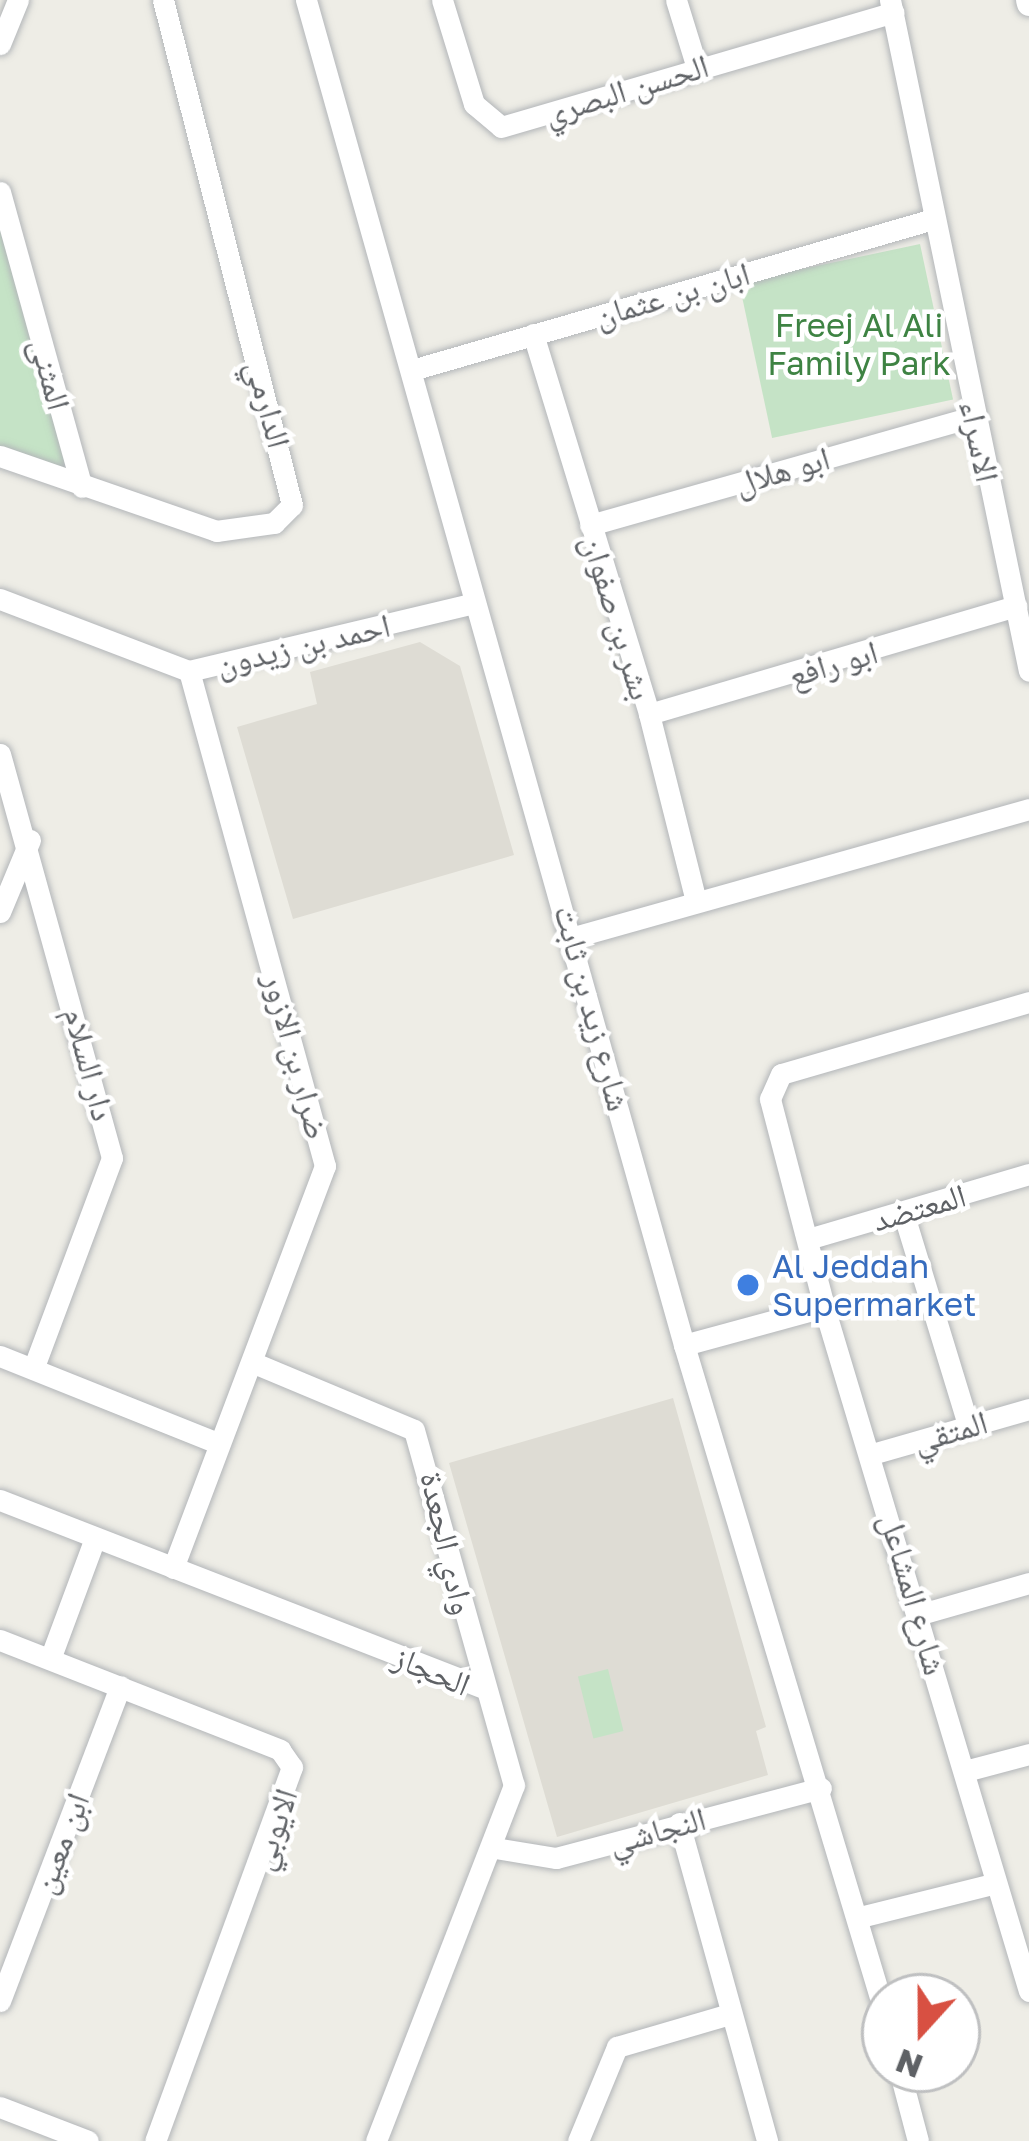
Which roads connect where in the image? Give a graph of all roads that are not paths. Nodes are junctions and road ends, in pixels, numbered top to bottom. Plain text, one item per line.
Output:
1 (18, 0) edge
2 (163, 0) edge
3 (306, 0) edge
4 (442, 0) edge
5 (676, 0) edge
6 (892, 6) edge
7 (0, 44) edge
8 (697, 68) junction
9 (0, 192) edge
10 (933, 219) junction
11 (533, 334) junction
12 (412, 370) junction
13 (974, 416) junction
14 (0, 456) edge
15 (82, 487) junction
16 (590, 525) junction
17 (0, 599) edge
18 (475, 603) junction
19 (1016, 606) junction
20 (189, 671) junction
21 (1029, 671) edge
22 (649, 714) junction
23 (0, 754) edge
24 (1029, 809) edge
25 (30, 840) junction
26 (697, 901) junction
27 (0, 912) edge
28 (574, 937) junction
29 (1029, 1002) edge
30 (1029, 1174) edge
31 (903, 1212) junction
32 (808, 1239) junction
33 (824, 1307) junction
34 (683, 1346) junction
35 (0, 1356) edge
36 (254, 1363) junction
37 (33, 1369) junction
38 (1029, 1408) edge
39 (968, 1425) junction
40 (218, 1443) junction
41 (872, 1454) junction
42 (0, 1500) edge
43 (94, 1538) junction
44 (173, 1568) junction
45 (1029, 1582) edge
46 (921, 1614) junction
47 (0, 1640) edge
48 (50, 1659) junction
49 (120, 1686) junction
50 (482, 1687) junction
51 (1029, 1754) edge
52 (965, 1772) junction
53 (820, 1788) junction
54 (679, 1823) junction
55 (495, 1848) junction
56 (996, 1883) junction
57 (860, 1917) junction
58 (1024, 1955) edge
59 (874, 1973) edge
60 (1029, 1990) edge
61 (0, 2001) edge
62 (730, 2014) junction
63 (905, 2093) edge
64 (0, 2107) edge
65 (88, 2141) edge
66 (155, 2141) edge
67 (376, 2141) edge
68 (578, 2141) edge
69 (767, 2141) edge
70 (918, 2141) edge

1 - 7 street
2 - 15 street, الدارمي
3 - 12 street, شارع زيد بن ثابت
4 - 8 street, الحسن البصري
5 - 8 street
6 - 8 street, الحسن البصري
6 - 10 street, الاسراء
9 - 15 street, المثنى
10 - 11 street, ابان بن عثمان
10 - 13 street, الاسراء
11 - 12 street, ابان بن عثمان
11 - 16 street, بشر بن صفوان
12 - 18 street, شارع زيد بن ثابت
13 - 16 street, ابو هلال
13 - 19 street, الاسراء
14 - 15 street, الدارمي
16 - 22 street, بشر بن صفوان
17 - 20 street, احمد بن زيدون
18 - 20 street, احمد بن زيدون
18 - 28 street, شارع زيد بن ثابت
19 - 21 street, الاسراء
19 - 22 street, ابو رافع
20 - 36 street, ضرار بن الازور
22 - 26 street, بشر بن صفوان
23 - 25 street, دار السلام
24 - 26 street
25 - 27 street
25 - 37 street, دار السلام
26 - 28 street
28 - 34 street, شارع زيد بن ثابت
29 - 32 street, شارع المشاعل
30 - 31 street, المعتضد
31 - 32 street, المعتضد
31 - 39 street
32 - 33 street, شارع المشاعل
33 - 34 street
33 - 41 street, شارع المشاعل
34 - 53 street, شارع زيد بن ثابت
35 - 37 street
36 - 40 street, ضرار بن الازور
36 - 50 street, وادي الجعدة
37 - 40 street
38 - 39 street, المتقي
39 - 41 street, المتقي
40 - 44 street, ضرار بن الازور
41 - 46 street, شارع المشاعل
42 - 43 street, الحجاز
43 - 44 street, الحجاز
43 - 48 street
44 - 50 street, الحجاز
45 - 46 street
46 - 52 street, شارع المشاعل
47 - 48 street, الايوبي
48 - 49 street, الايوبي
49 - 61 street, ابن معين
49 - 66 street, الايوبي
50 - 55 street, الحجاز
51 - 52 street
52 - 56 street, شارع المشاعل
53 - 54 street, النجاشي
53 - 57 street, شارع زيد بن ثابت
54 - 55 street, النجاشي
54 - 62 street
55 - 67 street, الحجاز
56 - 57 street
56 - 58 street, شارع المشاعل
57 - 59 street, شارع زيد بن ثابت
58 - 60 street, شارع المشاعل
62 - 68 street
62 - 69 street
63 - 70 street
64 - 65 street

